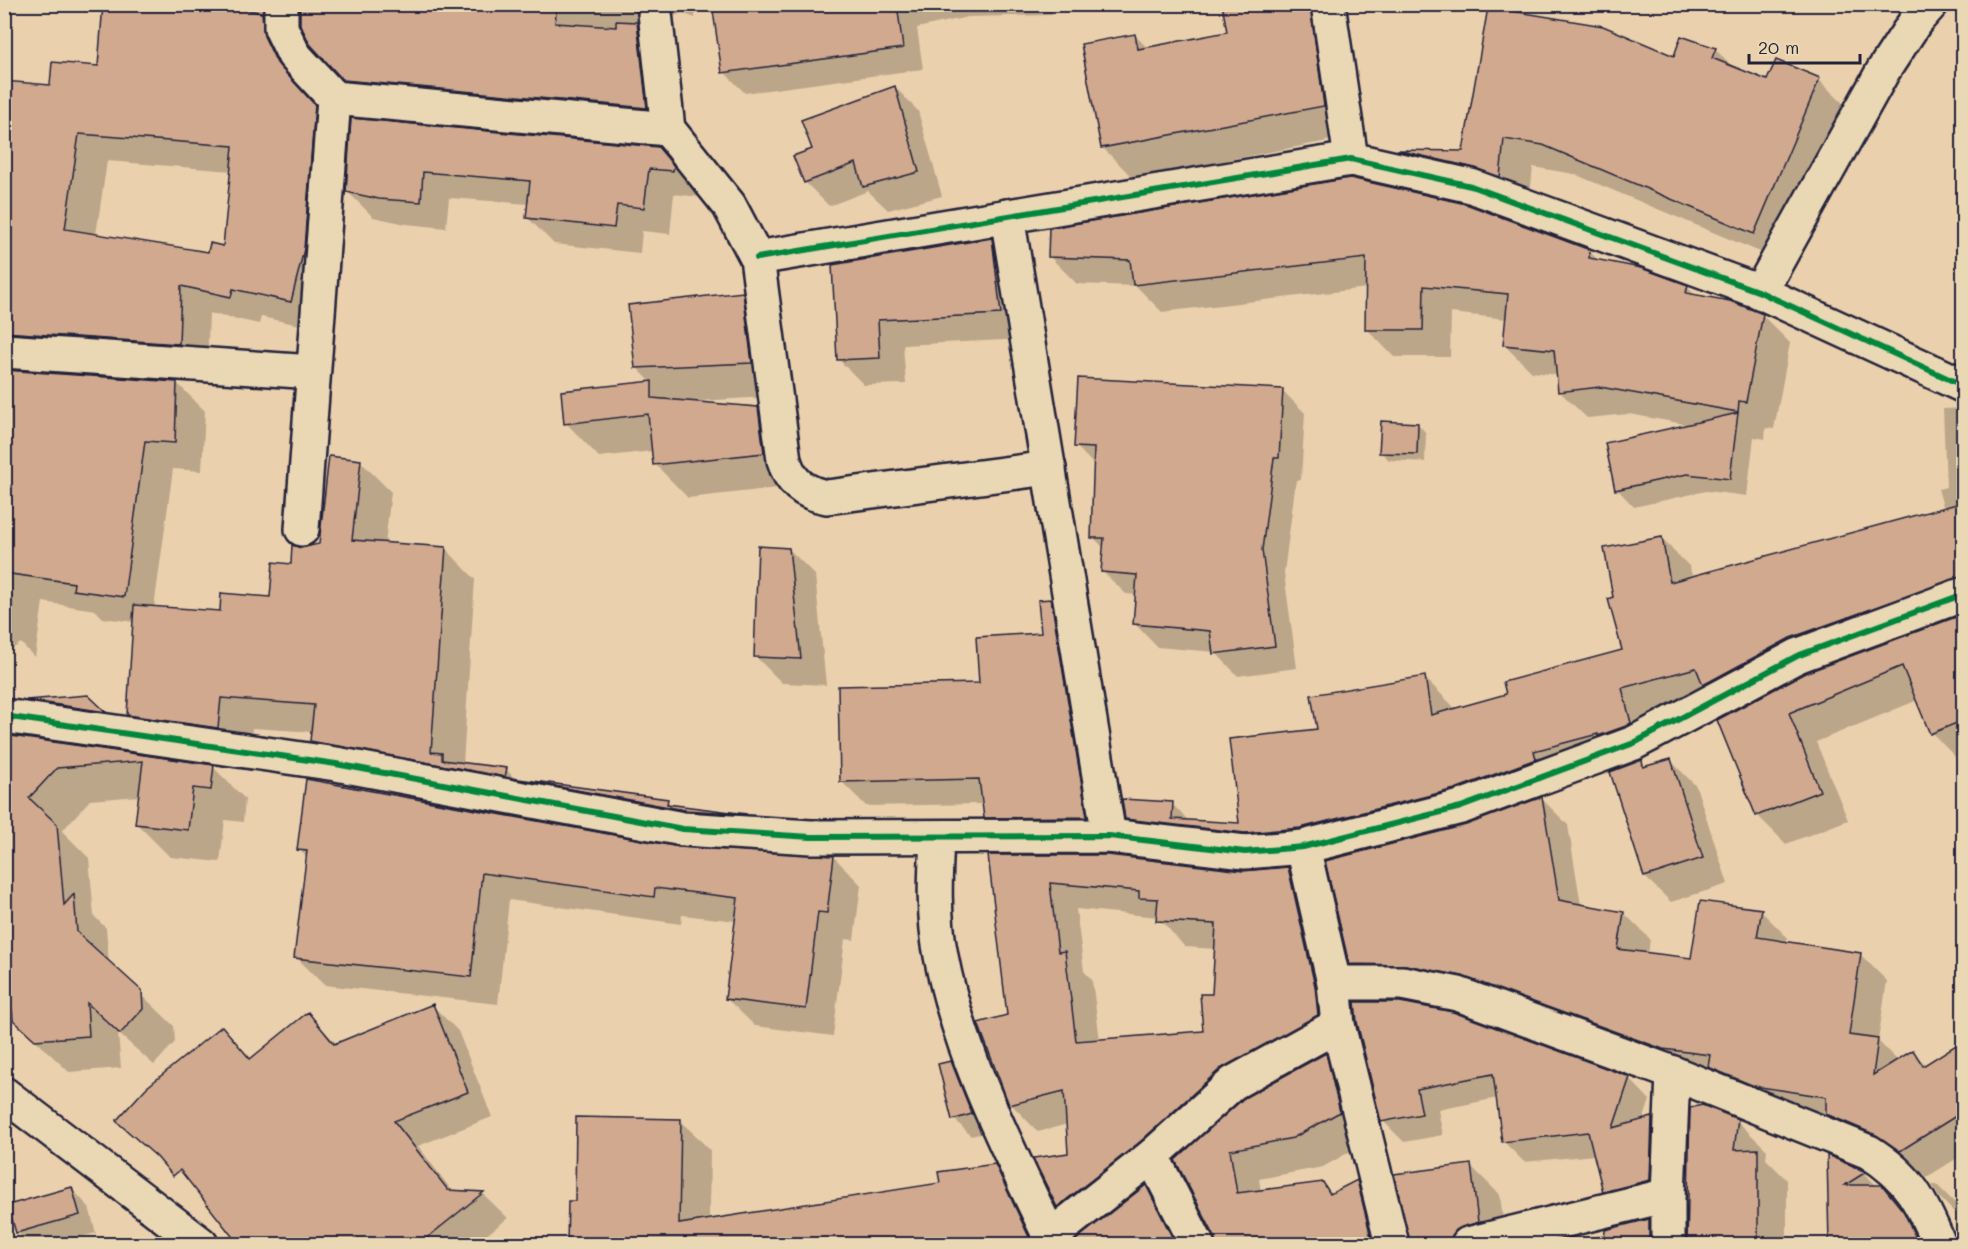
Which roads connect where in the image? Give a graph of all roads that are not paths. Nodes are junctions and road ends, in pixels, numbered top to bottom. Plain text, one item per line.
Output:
1 (281, 4) edge
2 (654, 4) edge
3 (1328, 4) edge
4 (1931, 4) edge
5 (334, 98) junction
6 (668, 129) junction
7 (1351, 159) junction
8 (1007, 216) junction
9 (757, 258) junction
10 (1760, 292) junction
11 (4, 351) edge
12 (313, 372) junction
13 (1964, 386) edge
14 (1049, 468) junction
15 (302, 529) dead end
16 (1964, 594) edge
17 (4, 716) edge
18 (1109, 836) junction
19 (937, 838) junction
20 (1303, 847) junction
21 (1334, 983) junction
22 (1338, 1025) junction
23 (1673, 1073) junction
24 (4, 1094) edge
25 (1152, 1156) junction
26 (1668, 1195) junction
27 (1049, 1242) edge
28 (201, 1245) edge
29 (1197, 1245) edge
30 (1392, 1245) edge
31 (1468, 1245) edge
32 (1668, 1245) edge
33 (1939, 1245) edge

1 - 5 street
2 - 6 street
3 - 7 street
4 - 10 street
5 - 6 street
5 - 12 street
6 - 9 street
7 - 8 street
7 - 10 street
8 - 9 street
8 - 14 street
9 - 14 street
10 - 13 street
11 - 12 street
12 - 15 street
14 - 18 street
16 - 20 street
17 - 19 street
18 - 19 street
18 - 20 street
19 - 27 street
20 - 21 street
21 - 22 street
21 - 23 street
22 - 25 street
22 - 30 street
23 - 26 street
23 - 33 street
24 - 28 street
25 - 27 street
25 - 29 street
26 - 31 street
26 - 32 street

